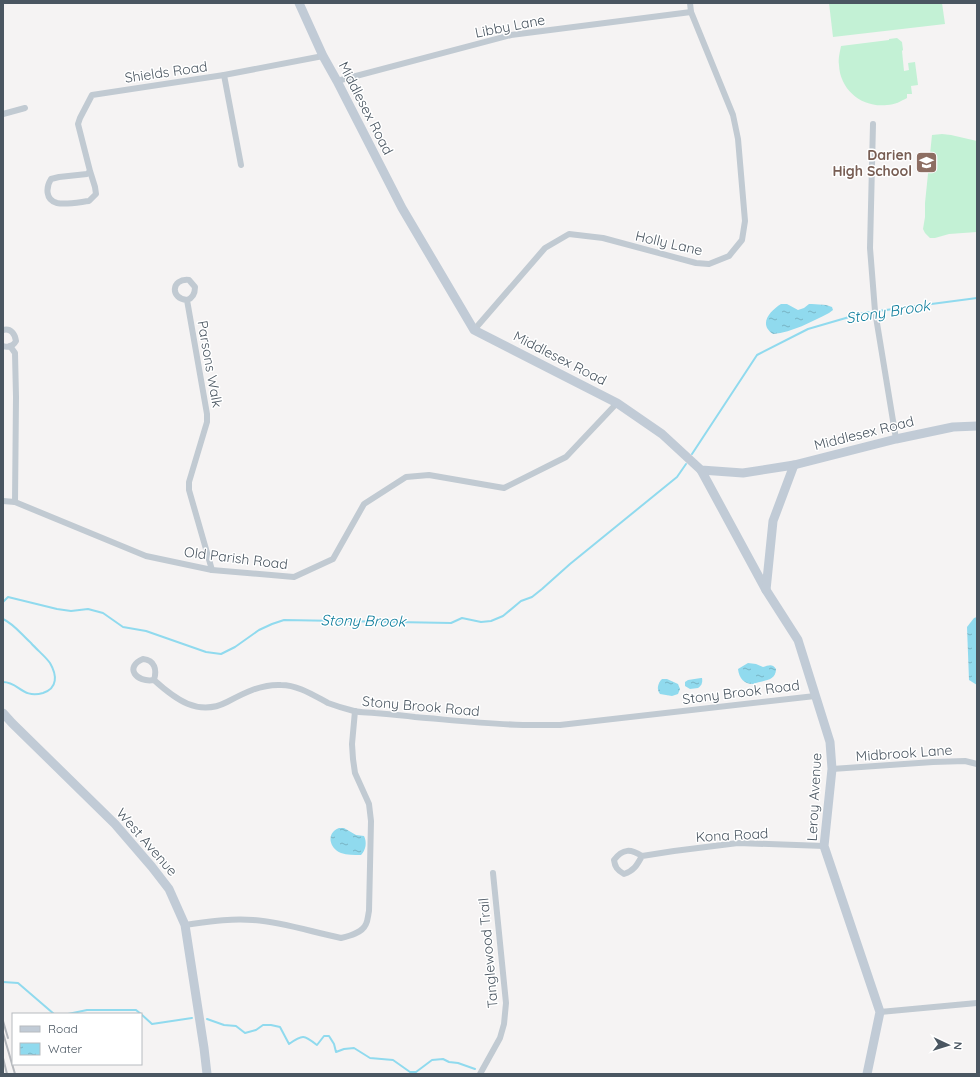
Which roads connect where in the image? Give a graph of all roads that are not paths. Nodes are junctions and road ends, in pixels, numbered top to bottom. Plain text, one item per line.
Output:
1 (299, 3) edge
2 (690, 3) edge
3 (691, 12) junction
4 (323, 56) junction
5 (224, 75) junction
6 (337, 81) junction
7 (25, 108) dead end
8 (3, 114) edge
9 (873, 124) dead end
10 (241, 164) dead end
11 (90, 171) junction
12 (187, 300) dead end
13 (3, 330) edge
14 (474, 330) junction
15 (6, 346) edge
16 (617, 403) junction
17 (977, 426) edge
18 (896, 439) junction
19 (794, 465) junction
20 (701, 470) junction
21 (3, 501) edge
22 (15, 502) junction
23 (212, 570) junction
24 (766, 590) junction
25 (154, 680) dead end
26 (815, 696) junction
27 (355, 711) junction
28 (3, 713) edge
29 (977, 764) edge
30 (832, 769) junction
31 (824, 846) junction
32 (642, 856) junction
33 (493, 873) dead end
34 (185, 925) junction
35 (977, 1003) edge
36 (880, 1012) junction
37 (207, 1074) edge
38 (480, 1074) edge
39 (867, 1074) edge

1 - 4 main road, Middlesex Road
2 - 3 street, Holly Lane
3 - 6 street, Libby Lane
3 - 14 street, Holly Lane
4 - 5 street, Shields Road
4 - 6 main road, Middlesex Road
5 - 10 street
5 - 11 street, Shields Road
6 - 14 main road, Middlesex Road
7 - 8 street
9 - 18 street
11 - 11 street, Shields Road
12 - 23 street, Parsons Walk
13 - 15 street
14 - 16 main road, Middlesex Road
15 - 22 street
16 - 20 main road, Middlesex Road
16 - 23 street, Old Parish Road
17 - 18 main road, Middlesex Road
18 - 19 main road, Middlesex Road
19 - 20 main road, Middlesex Road
19 - 24 main road
20 - 24 main road, Leroy Avenue
21 - 22 street, Old Parish Road
22 - 23 street, Old Parish Road
24 - 26 main road, Leroy Avenue
25 - 27 street
26 - 27 street, Stony Brook Road
26 - 30 main road, Leroy Avenue
27 - 34 street, Stony Brook Road
28 - 34 main road, West Avenue
29 - 30 street, Midbrook Lane
30 - 31 main road, Leroy Avenue
31 - 32 street, Kona Road
31 - 36 main road, Leroy Avenue
32 - 32 street, Kona Road
33 - 38 street, Tanglewood Trail
34 - 37 main road, West Avenue
35 - 36 street
36 - 39 main road

